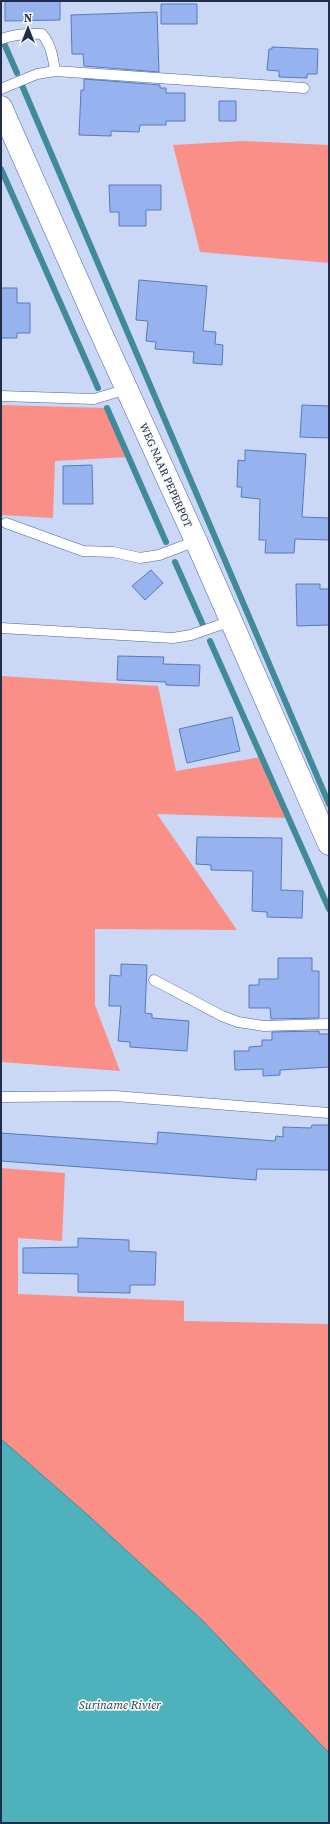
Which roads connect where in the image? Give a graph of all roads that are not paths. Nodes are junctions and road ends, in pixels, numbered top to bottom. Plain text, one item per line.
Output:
1 (1, 39) edge
2 (55, 71) junction
3 (304, 88) dead end
4 (1, 89) edge
5 (1, 107) edge
6 (127, 389) junction
7 (1, 396) edge
8 (6, 523) dead end
9 (196, 541) junction
10 (231, 621) junction
11 (1, 628) edge
12 (329, 844) edge
13 (154, 980) dead end
14 (329, 1024) edge
15 (1, 1097) edge
16 (329, 1113) edge

1 - 2 lane
2 - 3 lane
2 - 4 lane
5 - 6 street, WEG NAAR PEPERPOT
6 - 7 lane
6 - 9 street, WEG NAAR PEPERPOT
8 - 9 lane
9 - 10 street, WEG NAAR PEPERPOT
10 - 11 lane
10 - 12 street, WEG NAAR PEPERPOT
13 - 14 lane
15 - 16 lane

